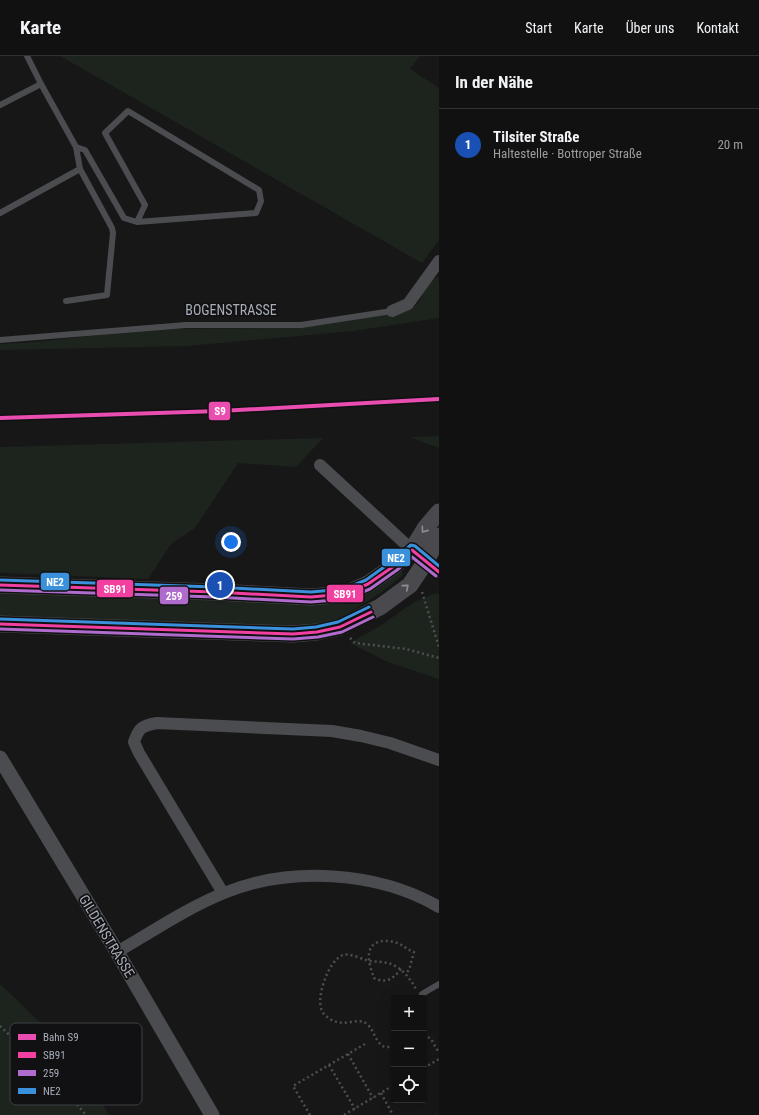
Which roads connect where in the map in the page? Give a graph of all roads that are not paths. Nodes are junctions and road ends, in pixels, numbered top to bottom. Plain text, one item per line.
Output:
1 (27, 56) edge
2 (41, 84) junction
3 (0, 105) edge
4 (76, 147) junction
5 (80, 169) junction
6 (0, 213) edge
7 (137, 222) junction
8 (439, 261) edge
9 (66, 301) dead end
10 (392, 311) joint
11 (0, 340) edge
12 (320, 465) dead end
13 (439, 512) edge
14 (439, 536) edge
15 (412, 550) junction
16 (426, 561) junction
17 (439, 572) edge
18 (0, 585) edge
19 (0, 624) edge
20 (0, 758) edge
21 (439, 760) edge
22 (223, 893) junction
23 (439, 906) edge
24 (117, 952) junction
25 (439, 984) edge
26 (422, 994) road end
27 (212, 1115) edge

1 - 2 lane
2 - 3 lane
2 - 4 lane
4 - 5 lane
4 - 7 lane
5 - 6 lane
5 - 9 lane
7 - 7 lane
8 - 10 street, BOGENSTRASSE
10 - 11 lane, BOGENSTRASSE
12 - 15 street
13 -> 15 main road
14 - 16 main road
15 - 16 street
15 - 18 main road
16 - 17 street
19 -> 16 main road
20 - 24 street, GILDENSTRASSE
21 - 22 street
22 - 23 street
22 - 24 street
24 - 27 street, GILDENSTRASSE
25 - 26 lane

